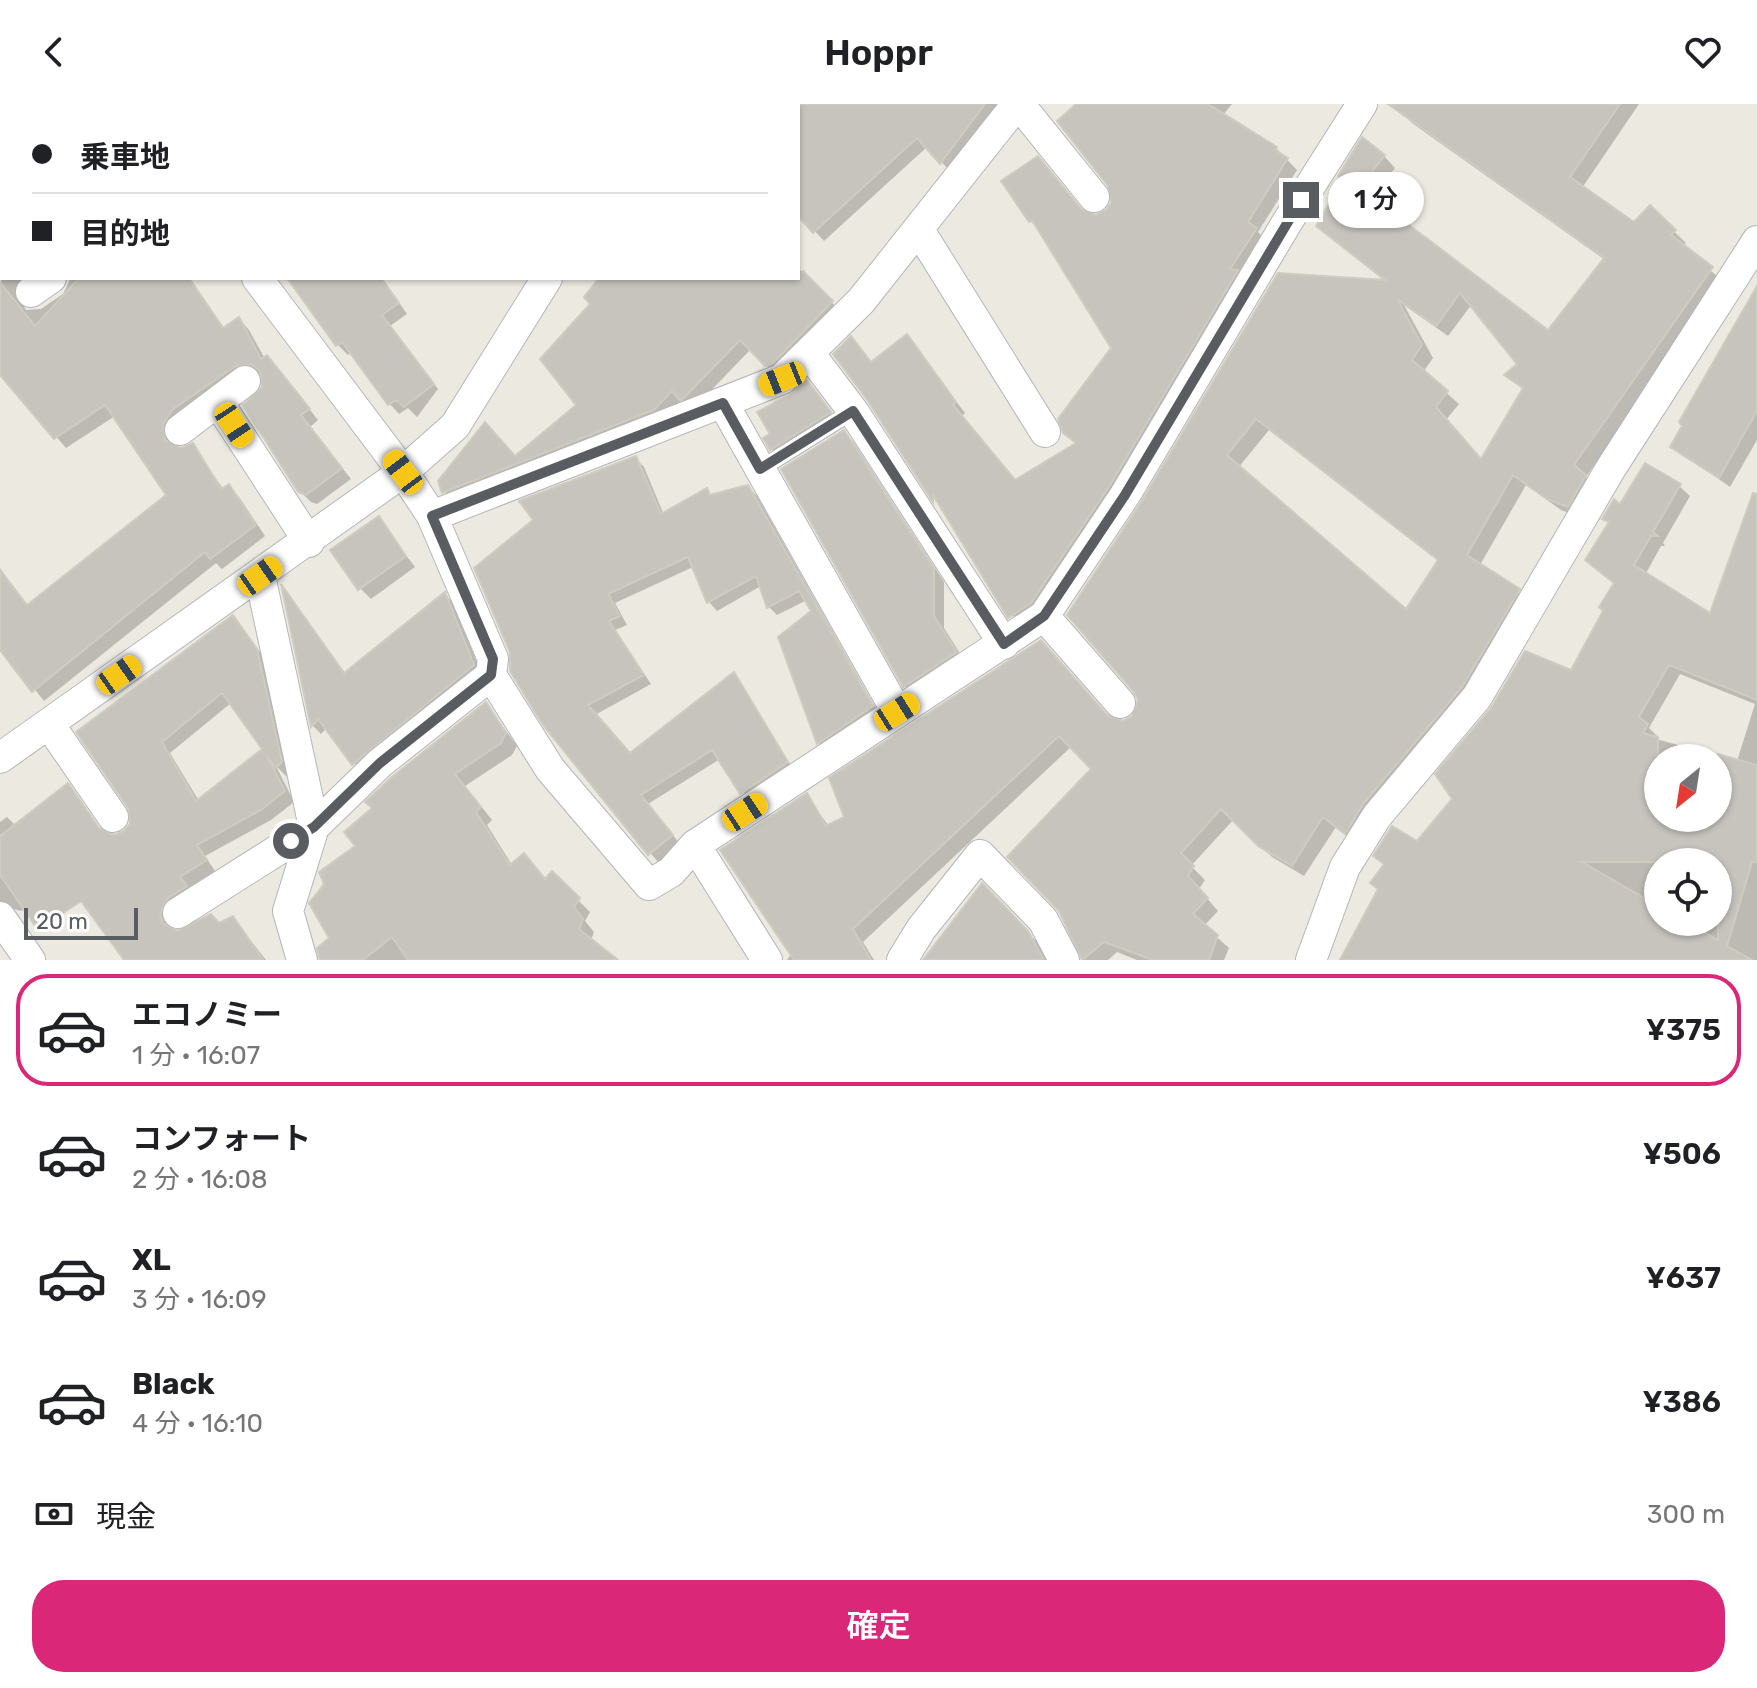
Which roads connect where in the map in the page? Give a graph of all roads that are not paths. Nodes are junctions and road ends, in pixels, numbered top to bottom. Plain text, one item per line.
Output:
1 (1018, 104) edge
2 (1362, 104) edge
3 (1094, 197) dead end
4 (919, 230) junction
5 (1757, 241) edge
6 (259, 280) edge
7 (546, 280) edge
8 (809, 353) junction
9 (245, 381) dead end
10 (218, 402) junction
11 (723, 403) junction
12 (853, 411) junction
13 (180, 430) dead end
14 (1045, 432) dead end
15 (760, 469) junction
16 (403, 472) junction
17 (432, 516) junction
18 (309, 542) junction
19 (260, 576) junction
20 (1044, 616) junction
21 (1004, 644) junction
22 (491, 675) junction
23 (1120, 703) dead end
24 (897, 712) junction
25 (49, 724) junction
26 (0, 758) edge
27 (113, 817) dead end
28 (314, 827) junction
29 (695, 845) junction
30 (178, 913) dead end
31 (0, 917) edge
32 (30, 960) edge
33 (302, 960) edge
34 (767, 960) edge
35 (902, 960) edge
36 (1064, 960) edge
37 (1311, 960) edge

1 - 3 street
1 - 4 street
2 - 20 street
4 - 8 street
4 - 14 street
5 - 37 street
6 - 16 street
7 - 16 street
8 - 11 street
8 - 12 street
9 - 10 street
10 - 13 street
10 - 18 street
11 - 15 street
11 - 17 street
12 - 15 lane
12 - 21 street
15 - 24 street
16 - 17 street
16 - 18 street
17 - 22 street
18 - 19 street
19 - 25 street
19 - 28 street
20 - 21 street
20 - 23 street
21 - 24 street
22 - 28 street
22 - 29 street
24 - 29 street
25 - 26 street
25 - 27 street
28 - 30 street
28 - 33 street
29 - 34 street
31 - 32 street
35 - 36 street

